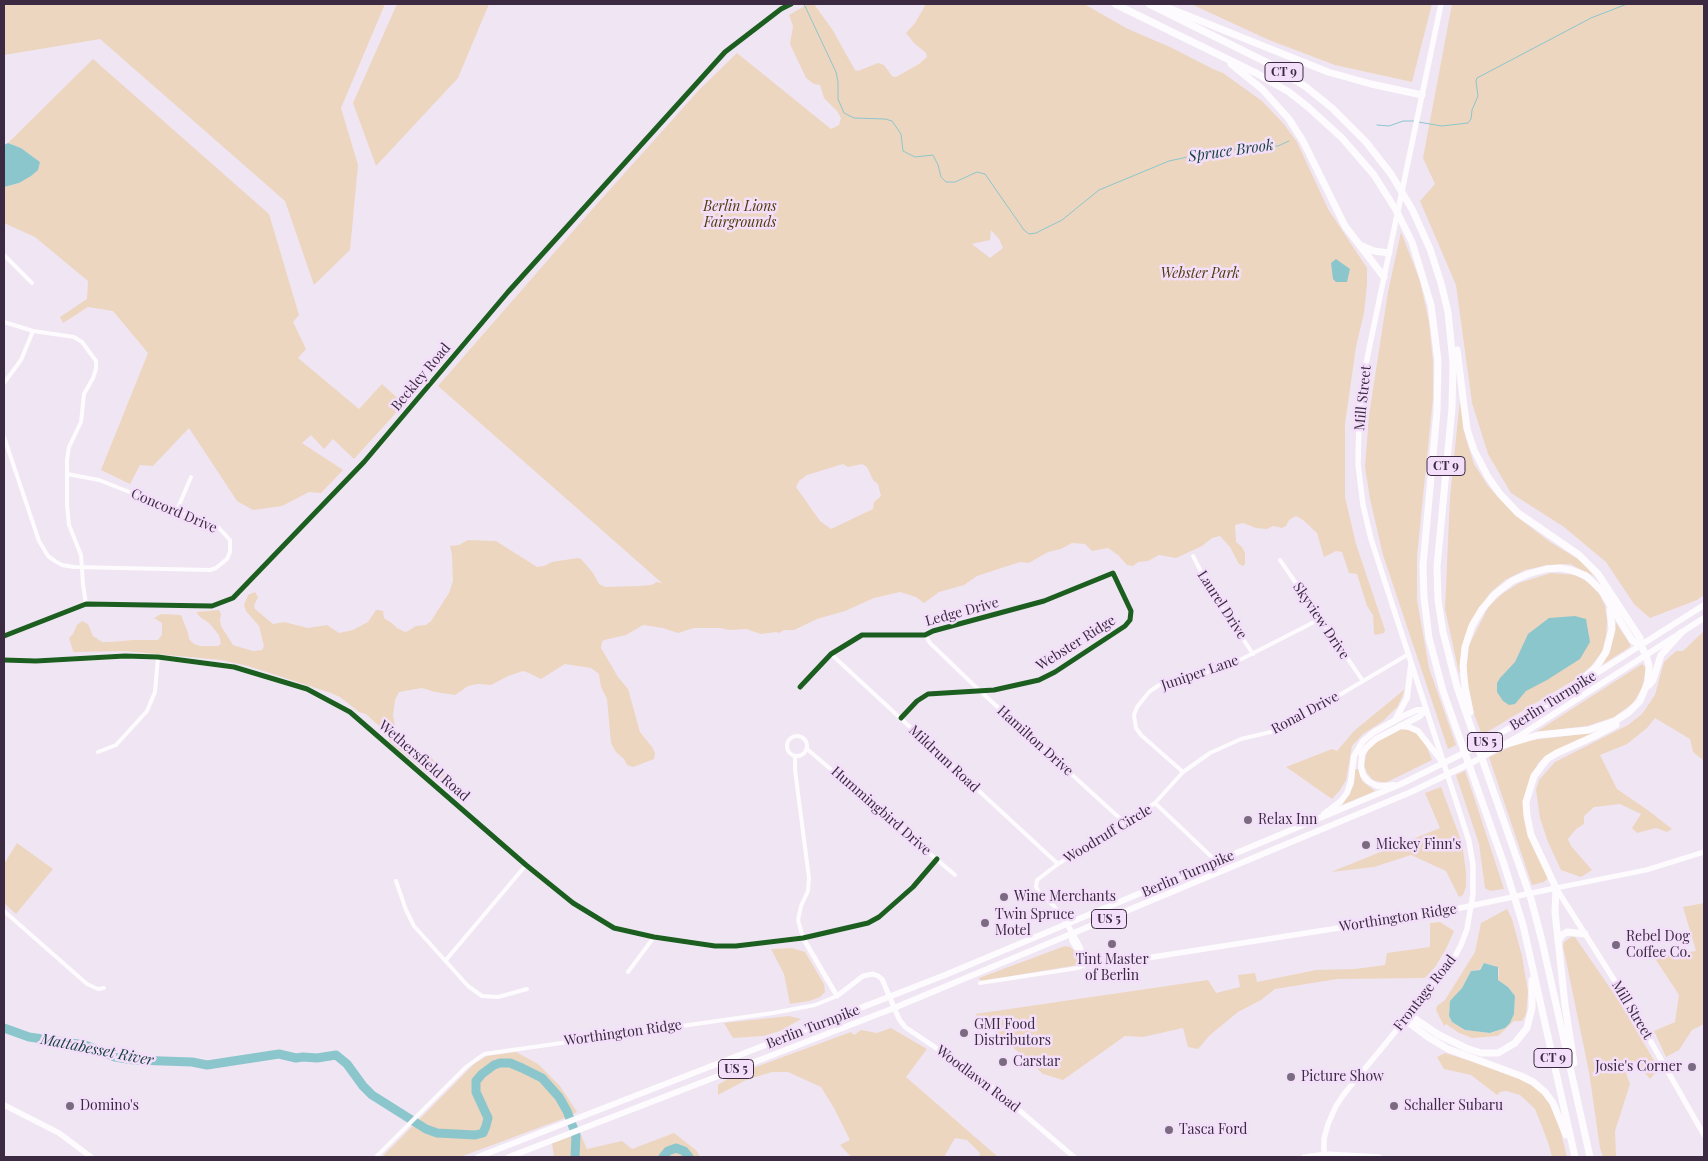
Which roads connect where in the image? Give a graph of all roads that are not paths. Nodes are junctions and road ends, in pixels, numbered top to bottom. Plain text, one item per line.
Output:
1 (792, 4) edge
2 (1115, 4) edge
3 (1149, 4) edge
4 (1158, 4) edge
5 (1441, 4) edge
6 (1216, 54) junction
7 (1422, 96) junction
8 (1357, 243) junction
9 (1389, 253) junction
10 (4, 255) edge
11 (1384, 277) junction
12 (32, 283) dead end
13 (4, 322) edge
14 (1450, 328) junction
15 (33, 331) junction
16 (4, 383) edge
17 (4, 437) edge
18 (67, 474) junction
19 (191, 477) dead end
20 (177, 510) junction
21 (1193, 556) dead end
22 (1280, 560) dead end
23 (82, 568) junction
24 (1113, 573) joint
25 (1609, 602) junction
26 (86, 604) junction
27 (1704, 605) edge
28 (1704, 618) edge
29 (1320, 619) junction
30 (1681, 633) junction
31 (925, 635) junction
32 (4, 636) edge
33 (1641, 646) junction
34 (831, 654) junction
35 (1253, 654) junction
36 (1407, 655) junction
37 (1646, 656) junction
38 (158, 657) junction
39 (4, 660) edge
40 (1411, 665) junction
41 (1363, 681) junction
42 (800, 687) dead end
43 (1646, 687) junction
44 (1574, 688) junction
45 (980, 691) junction
46 (1426, 710) junction
47 (1625, 715) junction
48 (901, 718) junction
49 (1396, 723) junction
50 (1471, 729) junction
51 (1504, 745) junction
52 (807, 749) junction
53 (1436, 751) junction
54 (98, 752) dead end
55 (795, 756) junction
56 (1444, 764) joint
57 (1183, 772) junction
58 (1401, 784) junction
59 (1155, 804) junction
60 (1320, 819) junction
61 (1125, 823) junction
62 (1704, 852) edge
63 (937, 859) junction
64 (1217, 862) junction
65 (1058, 864) junction
66 (526, 865) junction
67 (955, 875) dead end
68 (396, 880) dead end
69 (1556, 888) junction
70 (1472, 906) junction
71 (4, 911) edge
72 (1067, 924) junction
73 (1072, 934) junction
74 (1585, 934) junction
75 (654, 938) junction
76 (803, 938) junction
77 (1558, 941) junction
78 (1089, 958) junction
79 (446, 960) junction
80 (1533, 970) junction
81 (628, 972) dead end
82 (980, 983) dead end
83 (104, 988) dead end
84 (527, 989) dead end
85 (837, 996) junction
86 (889, 997) junction
87 (894, 1008) junction
88 (1407, 1018) junction
89 (1572, 1077) junction
90 (4, 1105) edge
91 (1704, 1135) edge
92 (1572, 1145) junction
93 (1324, 1154) junction
94 (91, 1157) edge
95 (376, 1157) edge
96 (478, 1157) edge
97 (509, 1157) edge
98 (1074, 1157) edge
99 (1304, 1157) edge
100 (1380, 1157) edge
101 (1575, 1157) edge
102 (1590, 1157) edge

1 - 26 street, Beckley Road
2 - 6 highway, CT 9
3 - 14 highway, CT 9
4 - 7 highway
5 - 7 main road, Mill Street
6 - 8 highway
6 - 80 highway, CT 9
7 - 9 main road, Mill Street
8 - 9 highway
8 - 11 highway
9 - 11 main road, Mill Street
10 - 12 street
11 - 36 main road, Mill Street
13 - 15 street
14 - 33 highway
14 - 50 highway, CT 9
15 - 16 street
15 - 18 street
17 - 23 street, Concord Drive
18 - 20 street, Concord Drive
18 - 23 street
19 - 20 street
20 - 23 street, Concord Drive
21 - 35 street, Laurel Drive
22 - 29 street, Skyview Drive
23 - 26 street
24 - 31 street, Ledge Drive
24 - 45 street, Webster Ridge
25 - 33 highway
25 - 44 highway
25 - 50 highway
26 - 32 street, Beckley Road
27 - 33 highway, Berlin Turnpike / US 5
28 - 30 highway, Berlin Turnpike / US 5
29 - 35 street, Juniper Lane
29 - 41 street, Skyview Drive
30 - 37 highway, Berlin Turnpike / US 5
30 - 43 highway
31 - 34 street, Ledge Drive
31 - 45 street, Hamilton Drive
33 - 37 highway
33 - 44 highway, Berlin Turnpike / US 5
34 - 42 street, Ledge Drive
34 - 48 street, Mildrum Road
35 - 57 street, Juniper Lane
36 - 40 main road, Mill Street
36 - 41 street, Ronal Drive
37 - 43 highway
37 - 51 highway, Berlin Turnpike / US 5
38 - 39 street, Wethersfield Road
38 - 54 street
38 - 66 street, Wethersfield Road
40 - 46 main road, Mill Street
40 - 49 highway
41 - 57 street, Ronal Drive
43 - 47 highway
44 - 58 highway, Berlin Turnpike / US 5
45 - 48 street, Webster Ridge
45 - 61 street, Hamilton Drive
46 - 49 highway
46 - 53 main road, Mill Street
47 - 51 highway
47 - 69 highway
48 - 65 street, Mildrum Road
49 - 53 highway
49 - 58 highway
49 - 60 highway
50 - 89 highway, CT 9
51 - 73 highway, Berlin Turnpike / US 5
52 - 55 street
52 - 55 street, Hummingbird Drive
52 - 63 street, Hummingbird Drive
53 - 56 highway
55 - 76 street, Hummingbird Drive
56 - 70 main road, Frontage Road
57 - 59 street, Ronal Drive
58 - 60 highway, Berlin Turnpike / US 5
59 - 61 street, Woodruff Circle
59 - 64 street, Woodruff Circle
60 - 64 highway, Berlin Turnpike / US 5
61 - 65 street, Woodruff Circle
62 - 69 street, Worthington Ridge
63 - 67 street, Hummingbird Drive
63 - 76 street
64 - 72 highway, Berlin Turnpike / US 5
65 - 72 street, Woodruff Circle
66 - 75 street, Wethersfield Road
66 - 79 street
68 - 79 street
69 - 70 main road, Worthington Ridge
69 - 74 main road, Mill Street
69 - 77 highway
70 - 78 main road, Worthington Ridge
70 - 88 main road, Frontage Road
71 - 83 street
72 - 73 main road
72 - 86 highway, Berlin Turnpike / US 5
73 - 78 main road
73 - 87 highway, Berlin Turnpike / US 5
74 - 77 highway
74 - 91 main road, Mill Street
75 - 76 street, Wethersfield Road
75 - 81 street
76 - 85 street, Hummingbird Drive
77 - 89 highway
78 - 82 street
79 - 84 street
80 - 88 highway
80 - 92 highway, CT 9
85 - 86 street, Worthington Ridge
85 - 95 street, Worthington Ridge
86 - 87 street, Woodlawn Road
86 - 96 highway, Berlin Turnpike / US 5
87 - 97 highway, Berlin Turnpike / US 5
87 - 98 street, Woodlawn Road
88 - 92 highway
88 - 93 main road, Frontage Road
89 - 102 highway, CT 9
90 - 94 main road
92 - 101 highway, CT 9
93 - 99 street
93 - 100 main road

